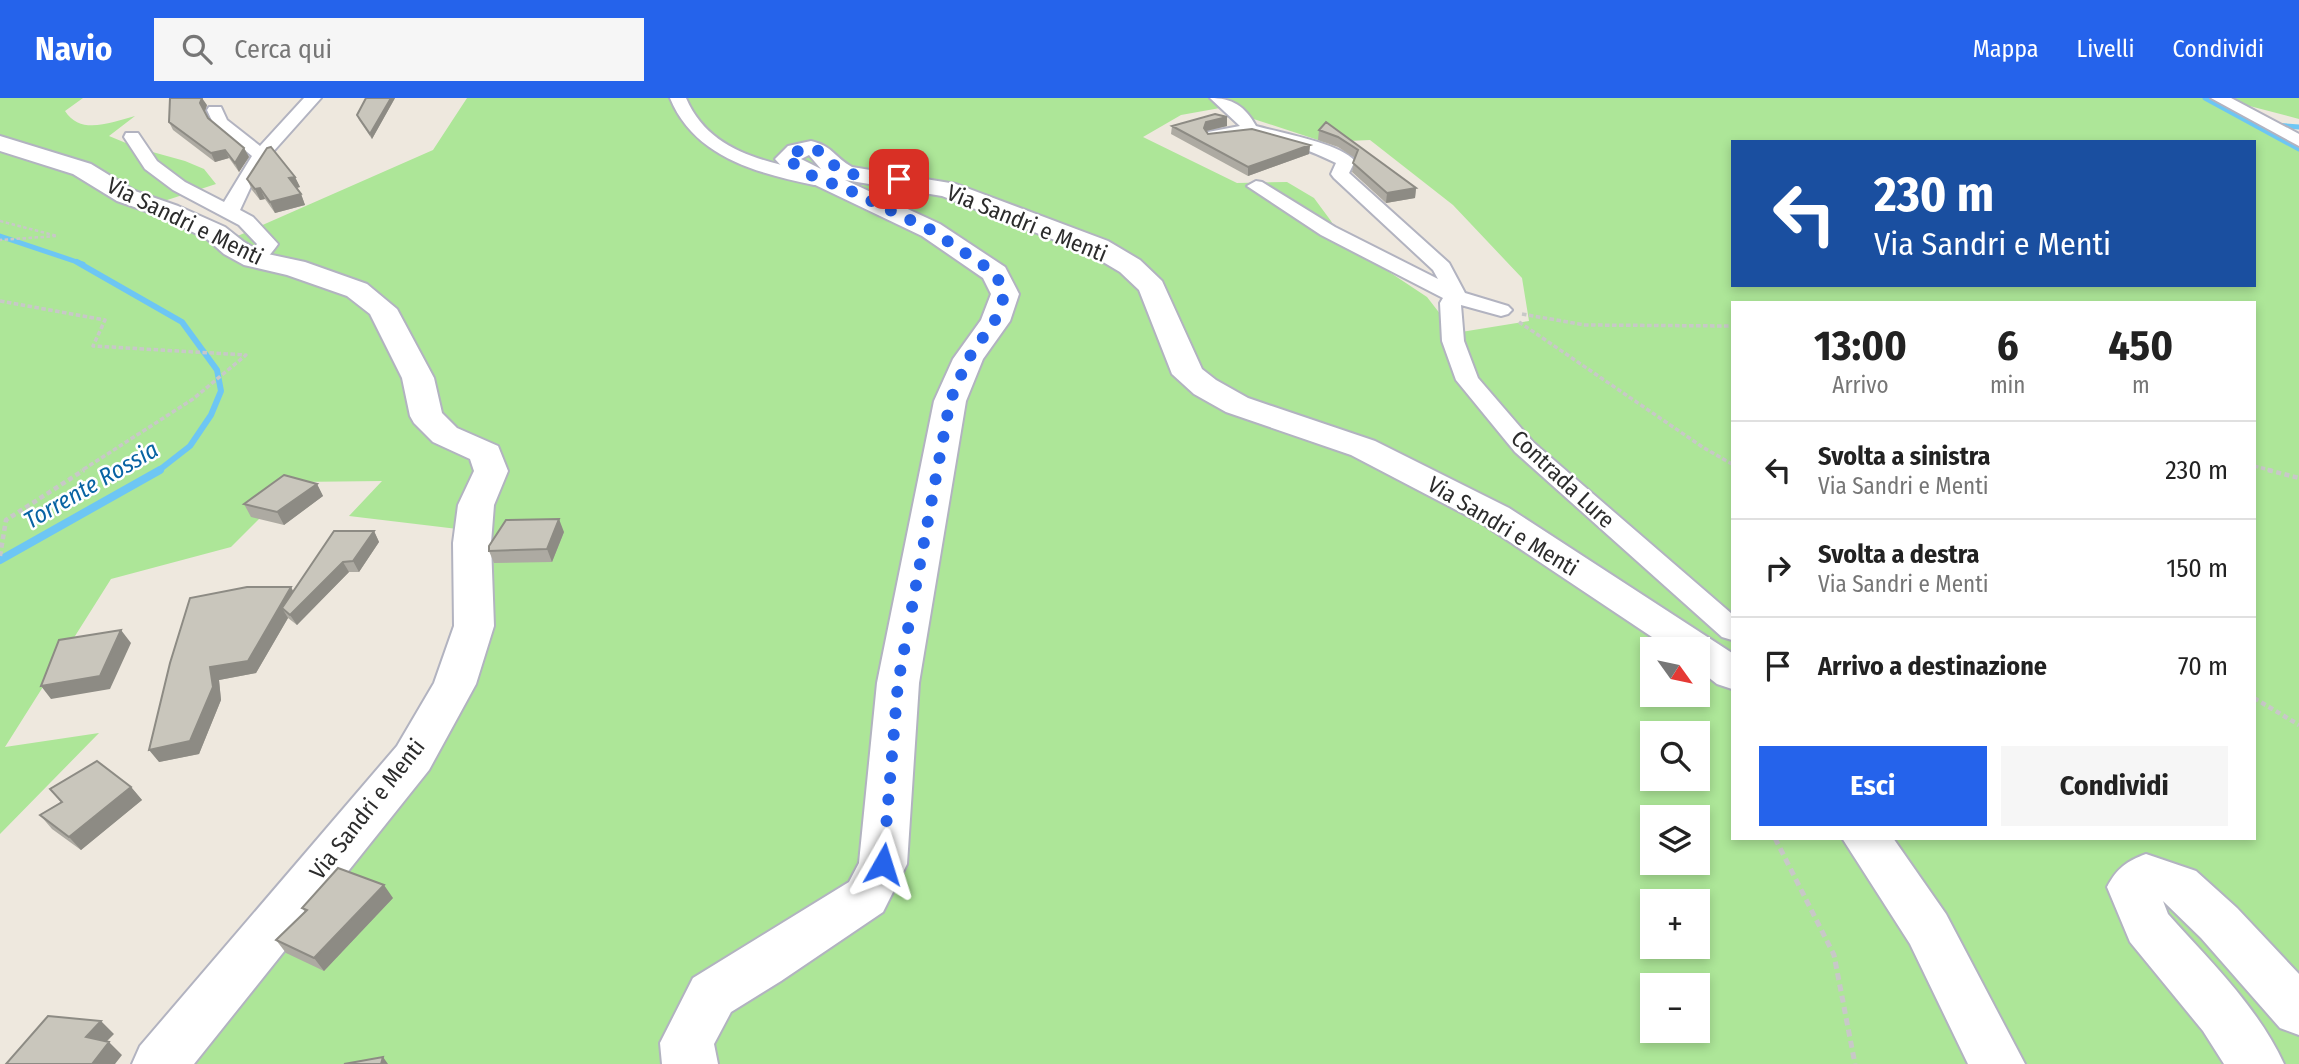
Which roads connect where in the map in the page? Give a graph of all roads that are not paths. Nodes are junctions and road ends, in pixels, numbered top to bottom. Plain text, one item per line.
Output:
1 (313, 98) edge
2 (678, 98) edge
3 (1218, 98) edge
4 (2219, 98) edge
5 (215, 110) dead end
6 (1250, 129) junction
7 (1214, 136) edge
8 (132, 137) dead end
9 (2299, 141) edge
10 (0, 143) edge
11 (262, 156) junction
12 (824, 180) junction
13 (1256, 186) dead end
14 (230, 212) junction
15 (254, 259) junction
16 (1457, 297) junction
17 (1501, 310) road end
18 (1731, 629) edge
19 (1731, 673) edge
20 (1868, 840) edge
21 (2299, 1011) edge
22 (160, 1064) edge
23 (690, 1064) edge
24 (1997, 1064) edge
25 (2256, 1064) edge

1 - 11 street
2 - 12 street
3 - 6 street
4 - 9 street
5 - 11 street
6 - 7 street
6 - 16 street
8 - 14 street
10 - 15 main road, Via Sandri e Menti
11 - 14 street
12 - 19 main road, Via Sandri e Menti
12 - 23 main road, Via Sandri e Menti
13 - 16 street
14 - 15 street
15 - 22 main road, Via Sandri e Menti
16 - 17 street
16 - 18 street, Contrada Lure
20 - 24 main road
21 - 25 main road

